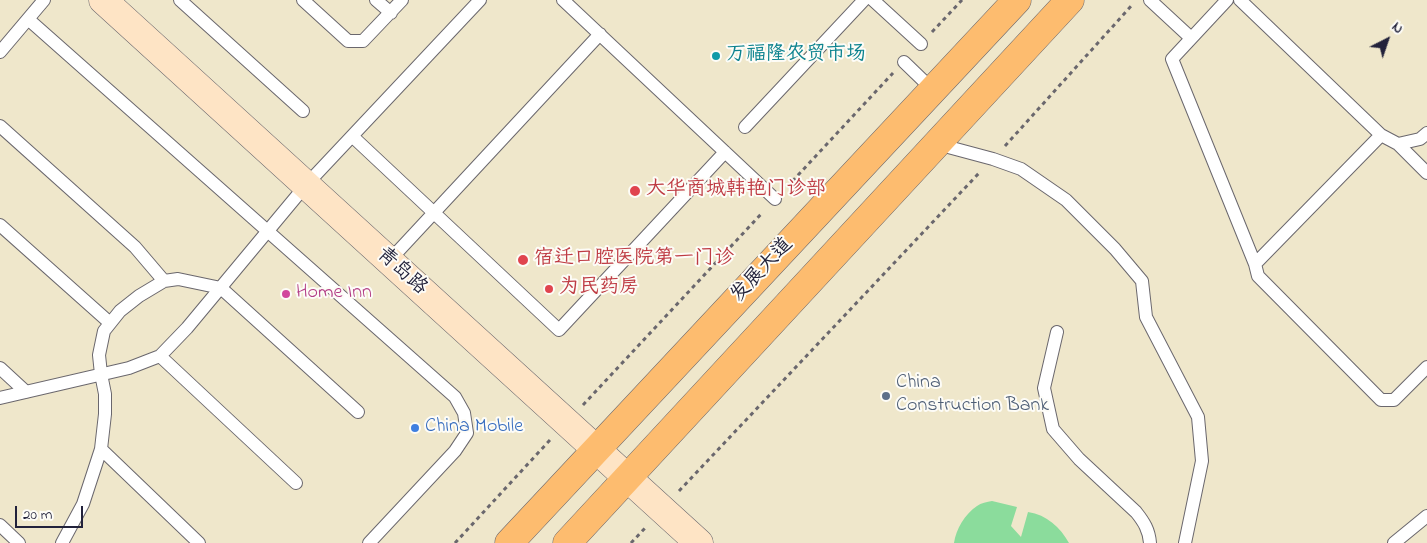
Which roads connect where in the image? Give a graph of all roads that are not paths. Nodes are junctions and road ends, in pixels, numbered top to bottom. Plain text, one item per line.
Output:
1 (44, 0) edge
2 (102, 0) edge
3 (180, 0) edge
4 (303, 0) edge
5 (376, 0) edge
6 (402, 0) edge
7 (480, 0) edge
8 (563, 0) edge
9 (864, 0) edge
10 (873, 0) edge
11 (1017, 0) edge
12 (1070, 0) edge
13 (1150, 0) edge
14 (1227, 0) edge
15 (1240, 0) edge
16 (391, 13) junction
17 (28, 18) junction
18 (600, 34) junction
19 (1191, 38) junction
20 (921, 44) road end
21 (0, 52) edge
22 (904, 62) road end
23 (933, 90) junction
24 (303, 111) dead end
25 (0, 126) edge
26 (744, 127) dead end
27 (1427, 133) edge
28 (352, 136) junction
29 (1380, 136) junction
30 (937, 144) junction
31 (1398, 144) junction
32 (725, 152) junction
33 (1427, 173) edge
34 (306, 185) junction
35 (775, 199) road end
36 (434, 213) junction
37 (0, 225) edge
38 (268, 231) junction
39 (389, 261) junction
40 (1255, 264) junction
41 (164, 282) junction
42 (220, 288) junction
43 (110, 323) junction
44 (1057, 332) dead end
45 (160, 356) junction
46 (1427, 367) edge
47 (0, 368) edge
48 (101, 374) junction
49 (26, 392) junction
50 (0, 398) edge
51 (358, 412) dead end
52 (100, 449) junction
53 (596, 450) junction
54 (627, 478) junction
55 (296, 483) dead end
56 (1425, 521) edge
57 (0, 525) edge
58 (19, 543) edge
59 (62, 543) edge
60 (199, 543) edge
61 (368, 543) edge
62 (509, 543) edge
63 (567, 543) edge
64 (699, 543) edge
65 (1150, 543) edge
66 (1185, 543) edge
67 (1394, 543) edge

1 - 17 lane
2 - 34 street, 青岛路
3 - 24 lane
4 - 16 lane
5 - 16 lane
6 - 16 lane
7 - 28 lane
8 - 18 lane
9 - 26 lane
10 - 20 lane
11 - 23 main road, 发展大道
12 - 30 main road, 发展大道
13 - 19 lane
14 - 19 lane
15 - 29 lane
17 - 21 lane
17 - 38 lane
18 - 32 lane
18 - 36 lane
19 - 40 lane
22 - 23 lane
23 - 53 main road, 发展大道
25 - 41 lane
27 - 31 lane
28 - 34 lane
28 - 36 lane
29 - 31 lane
29 - 40 lane
30 - 54 main road, 发展大道
30 - 66 lane
31 - 33 lane
32 - 35 lane
32 - 36 lane
34 - 38 lane
34 - 39 street, 青岛路
36 - 39 lane
37 - 43 lane
38 - 42 lane
38 - 61 lane
39 - 53 street, 青岛路
40 - 46 lane
41 - 42 lane
41 - 43 lane
42 - 45 lane
42 - 51 lane
43 - 48 lane
44 - 65 lane
45 - 48 lane
45 - 55 lane
47 - 49 lane
48 - 49 lane
48 - 52 lane
49 - 50 lane
52 - 59 lane
52 - 60 lane
53 - 54 street, 青岛路
53 - 62 main road, 发展大道
54 - 63 main road, 发展大道
54 - 64 street, 青岛路
56 - 67 lane
57 - 58 lane

